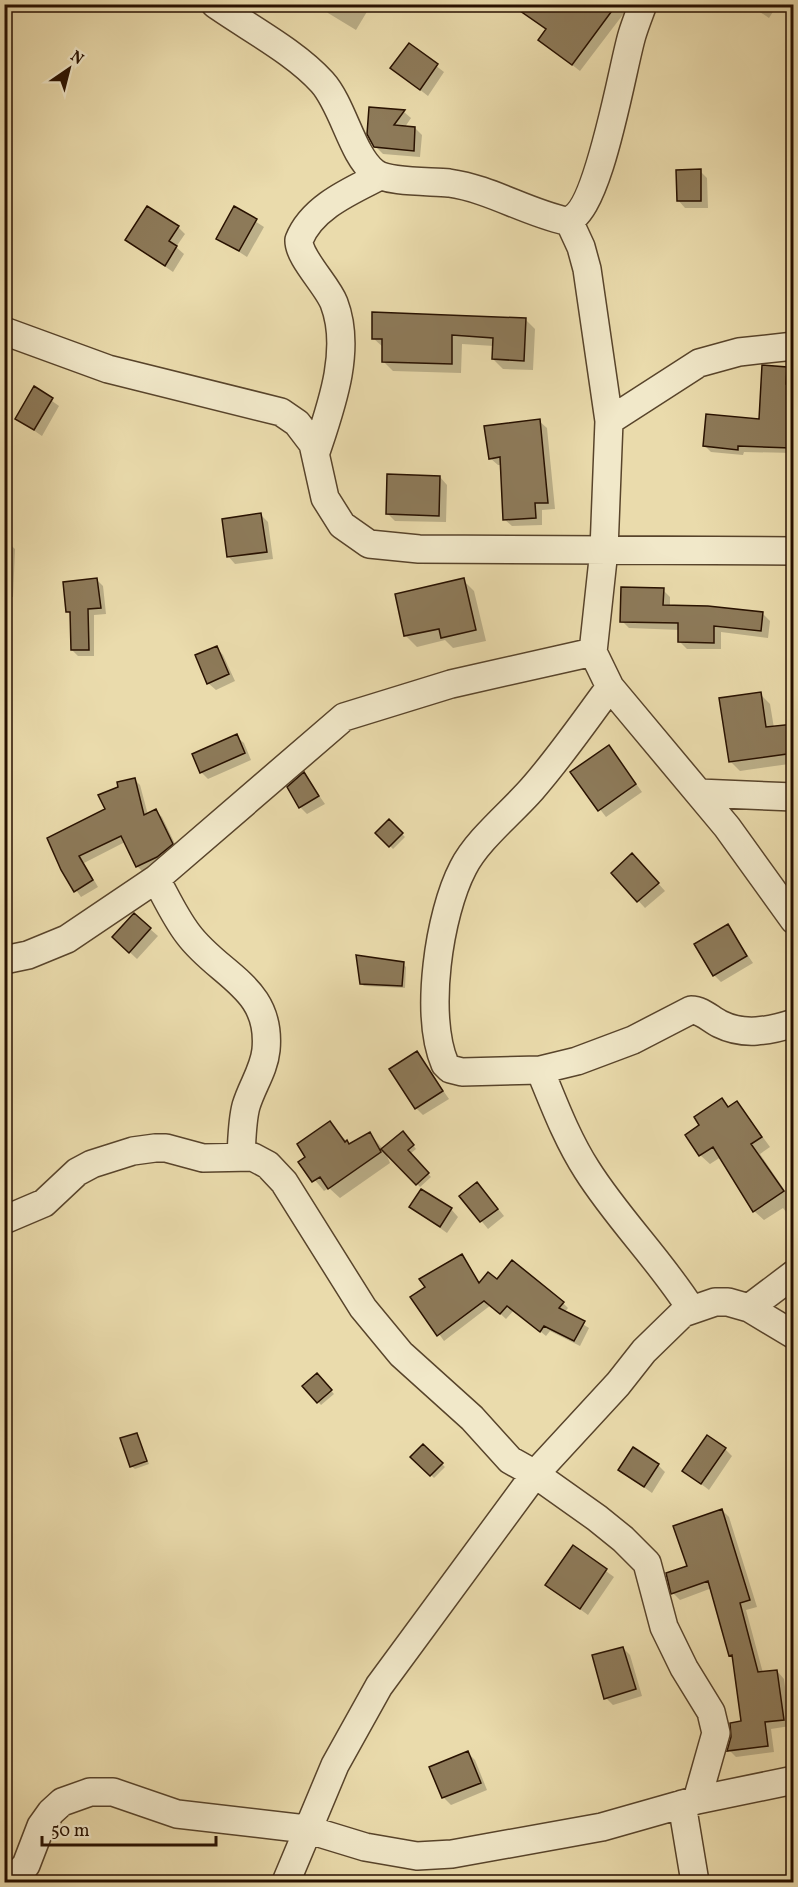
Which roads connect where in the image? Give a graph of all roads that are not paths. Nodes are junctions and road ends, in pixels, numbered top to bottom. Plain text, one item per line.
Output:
1 (215, 4) edge
2 (643, 4) edge
3 (380, 176) junction
4 (568, 221) junction
5 (4, 331) edge
6 (794, 346) edge
7 (609, 421) junction
8 (316, 452) junction
9 (604, 550) junction
10 (794, 551) edge
11 (593, 652) junction
12 (610, 687) junction
13 (699, 794) junction
14 (794, 797) edge
15 (156, 879) junction
16 (794, 920) edge
17 (4, 960) edge
18 (794, 1023) edge
19 (540, 1070) junction
20 (242, 1156) junction
21 (4, 1220) edge
22 (794, 1274) edge
23 (749, 1308) junction
24 (691, 1309) junction
25 (794, 1335) edge
26 (535, 1474) junction
27 (794, 1780) edge
28 (690, 1802) junction
29 (306, 1828) junction
30 (10, 1882) edge
31 (286, 1882) edge
32 (695, 1882) edge

1 - 3 street
2 - 4 street
3 - 4 street
3 - 8 street
4 - 7 street
5 - 8 street
6 - 7 street
7 - 9 street
8 - 9 street
9 - 10 street
9 - 11 street
11 - 12 street
11 - 15 street
12 - 13 street
12 - 19 street
13 - 14 street
13 - 16 street
15 - 17 street
15 - 20 street
18 - 19 street
19 - 24 street
20 - 21 street
20 - 26 street
22 - 23 street
23 - 24 street
23 - 25 street
24 - 26 street
26 - 28 street
26 - 29 street
27 - 28 street
28 - 29 street
28 - 32 street
29 - 30 street
29 - 31 street

